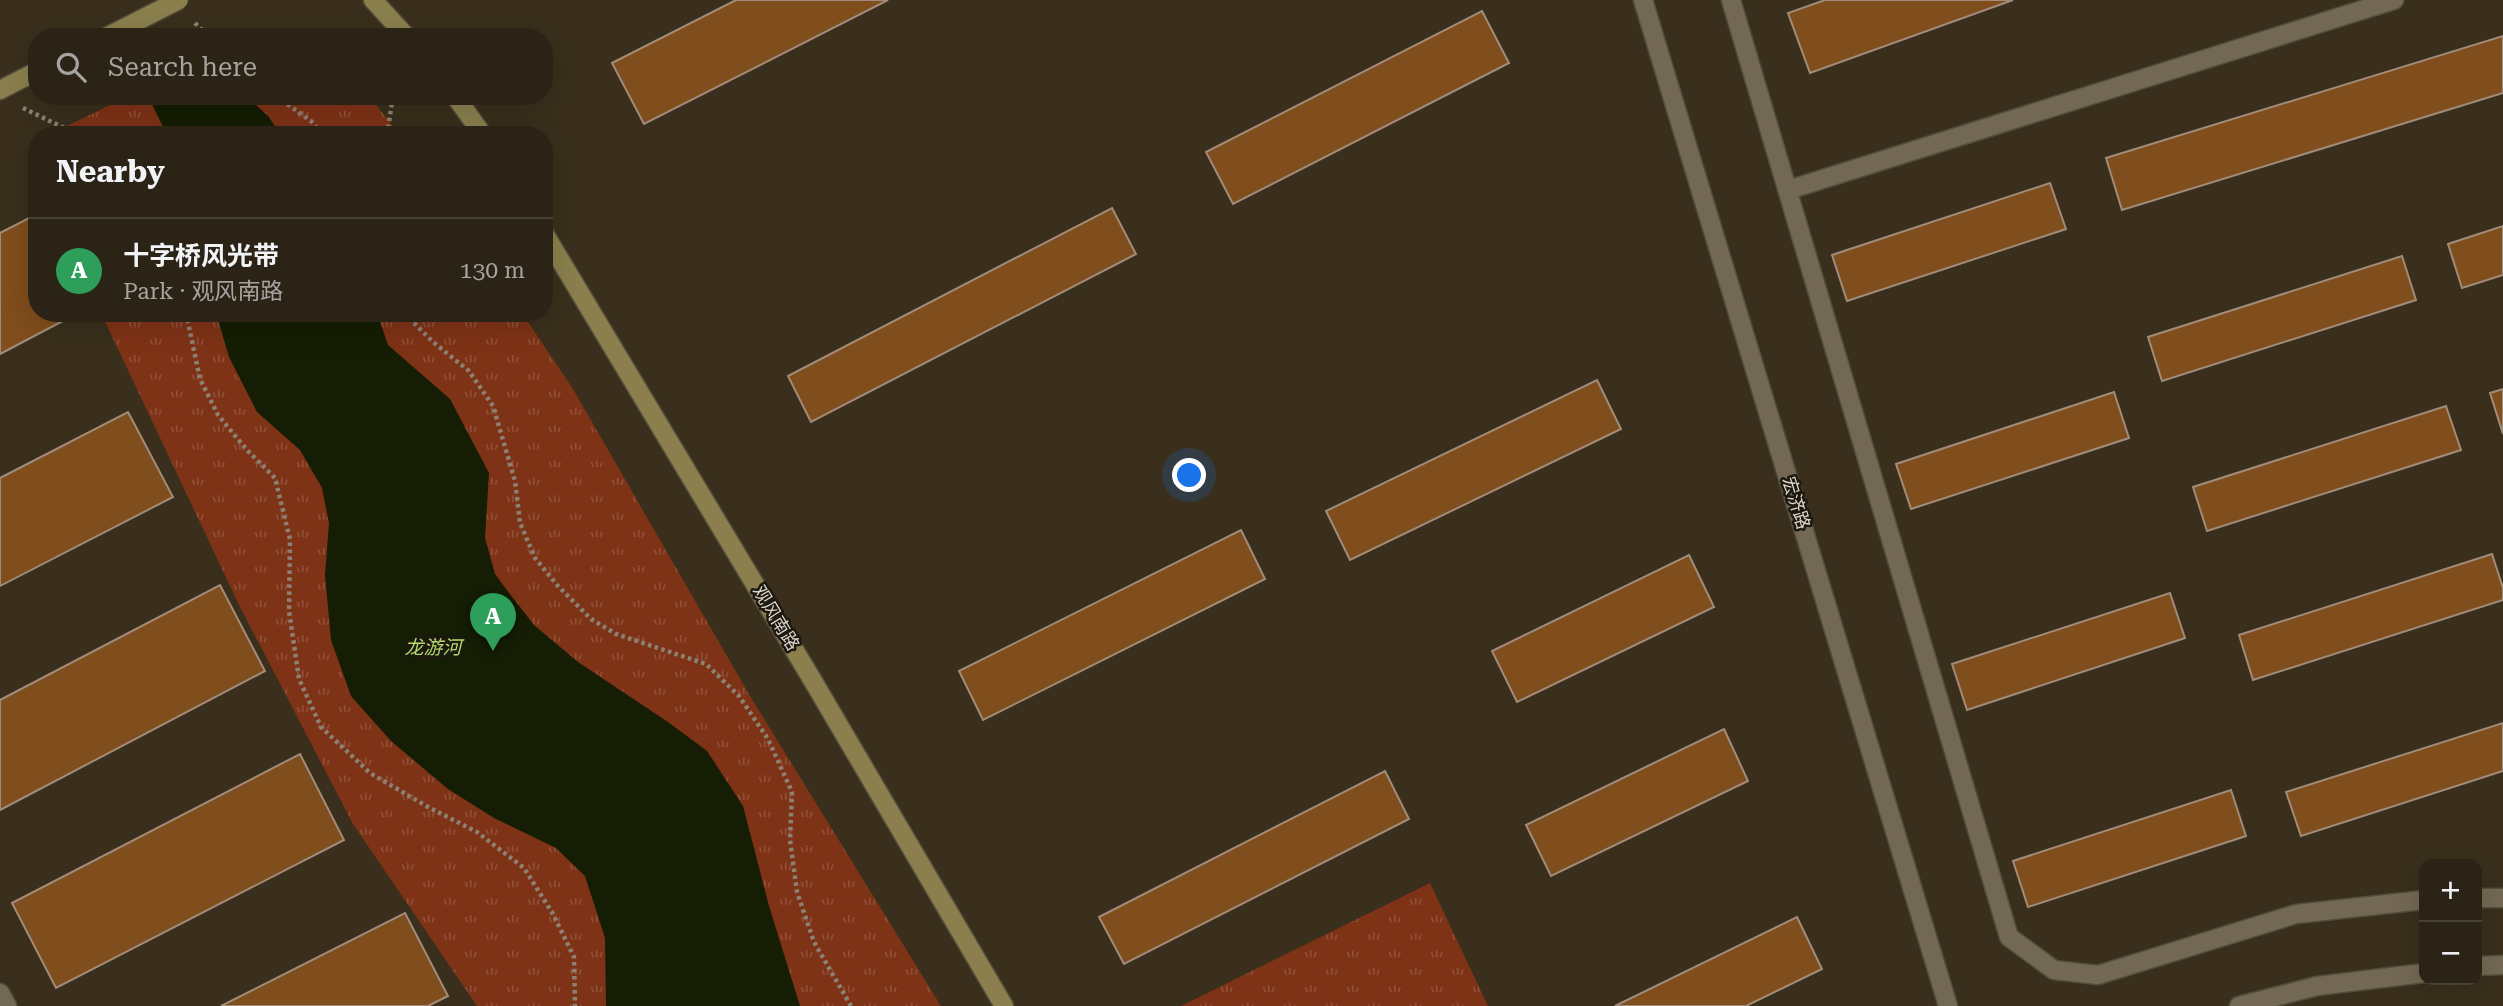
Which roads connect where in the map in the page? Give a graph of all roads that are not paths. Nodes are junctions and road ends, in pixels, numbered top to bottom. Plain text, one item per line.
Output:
1 (179, 0) edge
2 (373, 0) edge
3 (1643, 0) edge
4 (1731, 0) edge
5 (2394, 0) edge
6 (124, 28) edge
7 (399, 28) edge
8 (28, 77) edge
9 (6, 93) edge
10 (461, 105) edge
11 (477, 126) edge
12 (1788, 190) junction
13 (553, 248) edge
14 (2482, 898) edge
15 (2503, 898) edge
16 (2419, 901) edge
17 (2503, 965) edge
18 (2482, 966) edge
19 (2419, 974) edge
20 (0, 993) edge
21 (6, 1006) edge
22 (1004, 1006) edge
23 (1948, 1006) edge
24 (2239, 1006) edge

1 - 6 street, bridge
2 - 7 street
3 - 23 street, 宏济路
4 - 12 street
5 - 12 street
8 - 9 street
10 - 11 street
12 - 16 street
13 - 22 street, 观风南路
14 - 15 street
17 - 18 street
19 - 24 street
20 - 21 street

